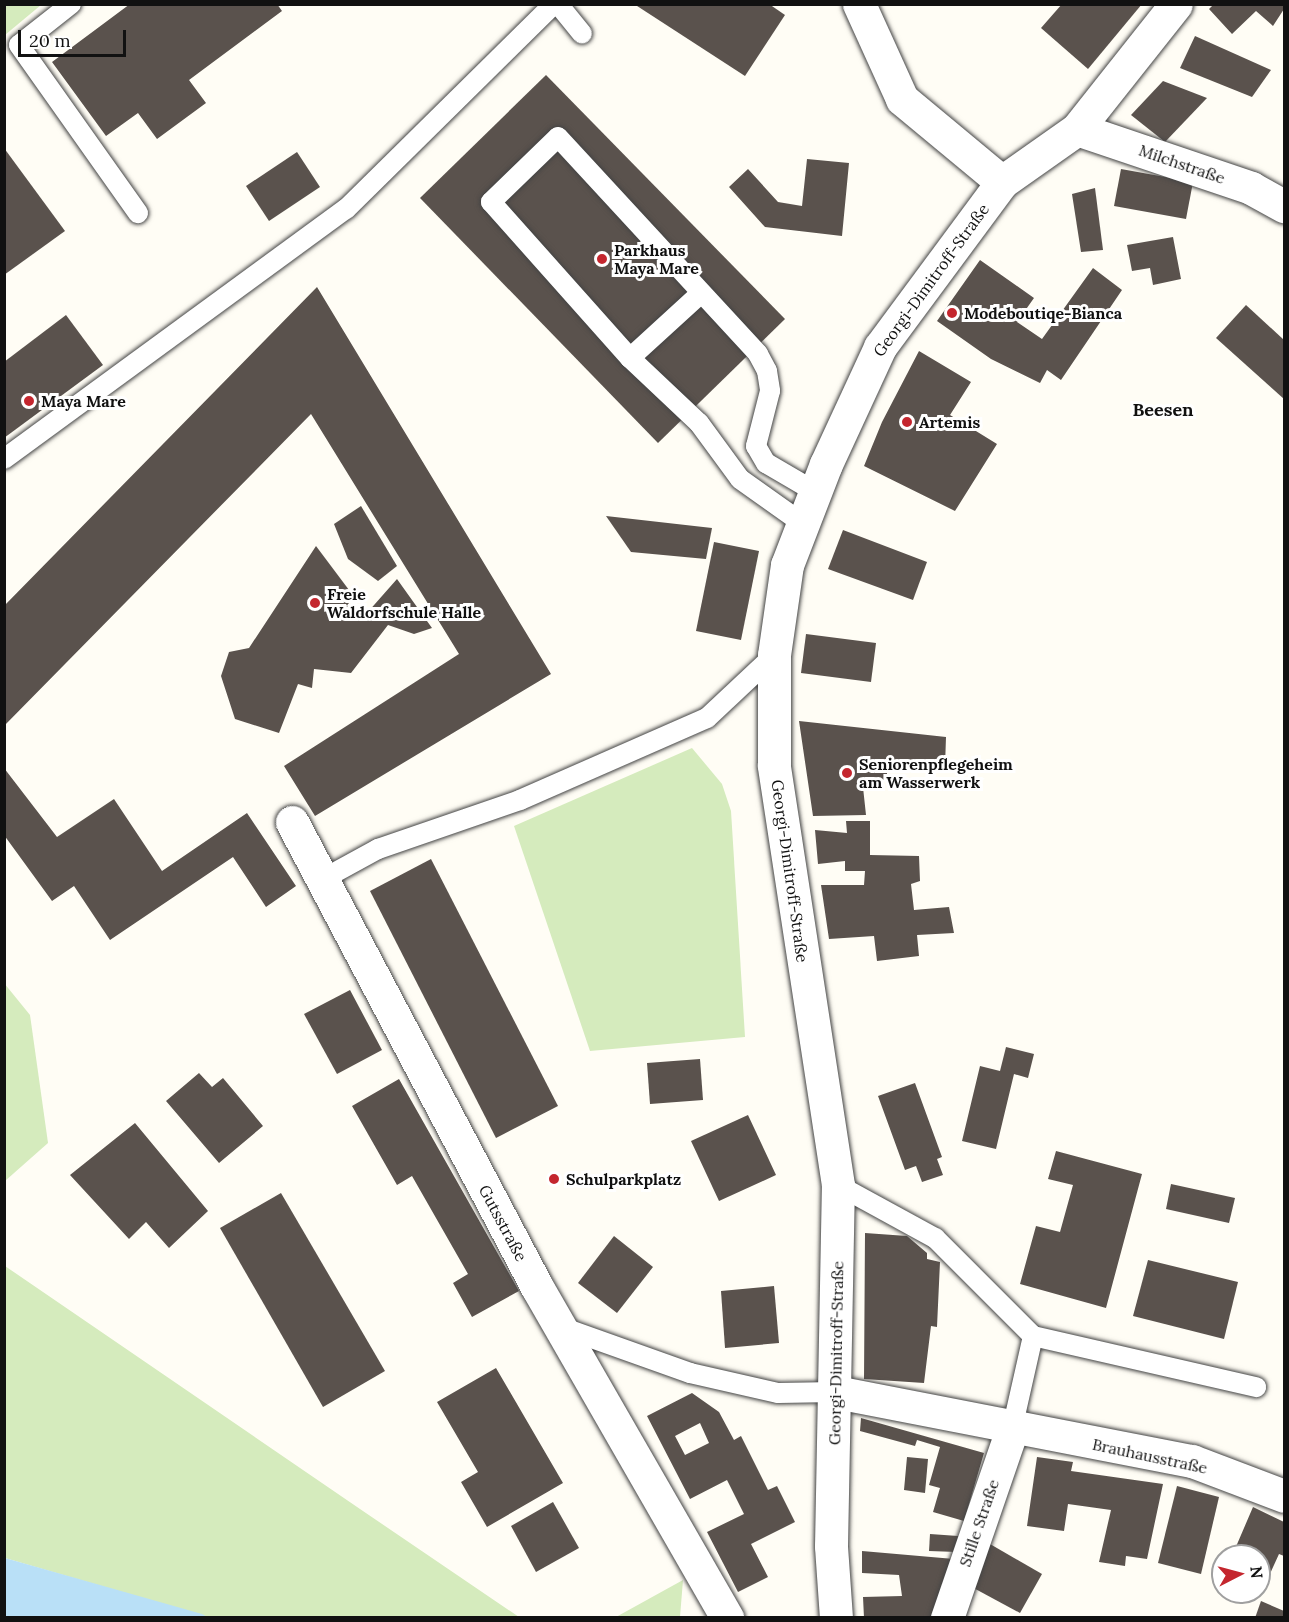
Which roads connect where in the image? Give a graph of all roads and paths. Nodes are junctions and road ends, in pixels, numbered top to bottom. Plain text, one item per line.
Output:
1 (71, 4) edge
2 (556, 4) edge
3 (859, 4) edge
4 (1176, 4) edge
5 (582, 34) dead end
6 (1077, 129) junction
7 (1002, 182) junction
8 (1284, 206) edge
9 (138, 213) dead end
10 (700, 294) junction
11 (630, 358) junction
12 (4, 459) edge
13 (814, 491) junction
14 (802, 523) junction
15 (774, 655) junction
16 (292, 822) dead end
17 (323, 879) junction
18 (838, 1185) junction
19 (560, 1327) junction
20 (1033, 1336) junction
21 (1256, 1387) dead end
22 (836, 1392) junction
23 (1012, 1429) junction
24 (1284, 1496) edge
25 (728, 1617) edge
26 (836, 1617) edge
27 (947, 1617) edge

1 - 9 lane
2 - 5 lane
2 - 12 lane
3 - 7 street
4 - 6 street, Georgi-Dimitroff-Straße
6 - 7 street, Georgi-Dimitroff-Straße
6 - 8 street, Milchstraße
7 - 13 street, Georgi-Dimitroff-Straße
10 - 11 lane
10 - 11 lane
10 - 13 lane
11 - 14 lane
13 - 14 street, Georgi-Dimitroff-Straße
14 - 15 street, Georgi-Dimitroff-Straße
15 - 17 lane
15 - 18 street, Georgi-Dimitroff-Straße
16 - 17 street, Gutsstraße
17 - 19 street, Gutsstraße
18 - 20 lane
18 - 22 street, Georgi-Dimitroff-Straße
19 - 22 lane
19 - 25 street, Gutsstraße
20 - 21 lane
20 - 23 lane
22 - 23 street, Brauhausstraße
22 - 26 street, Georgi-Dimitroff-Straße
23 - 24 street, Brauhausstraße
23 - 27 street, Stille Straße

